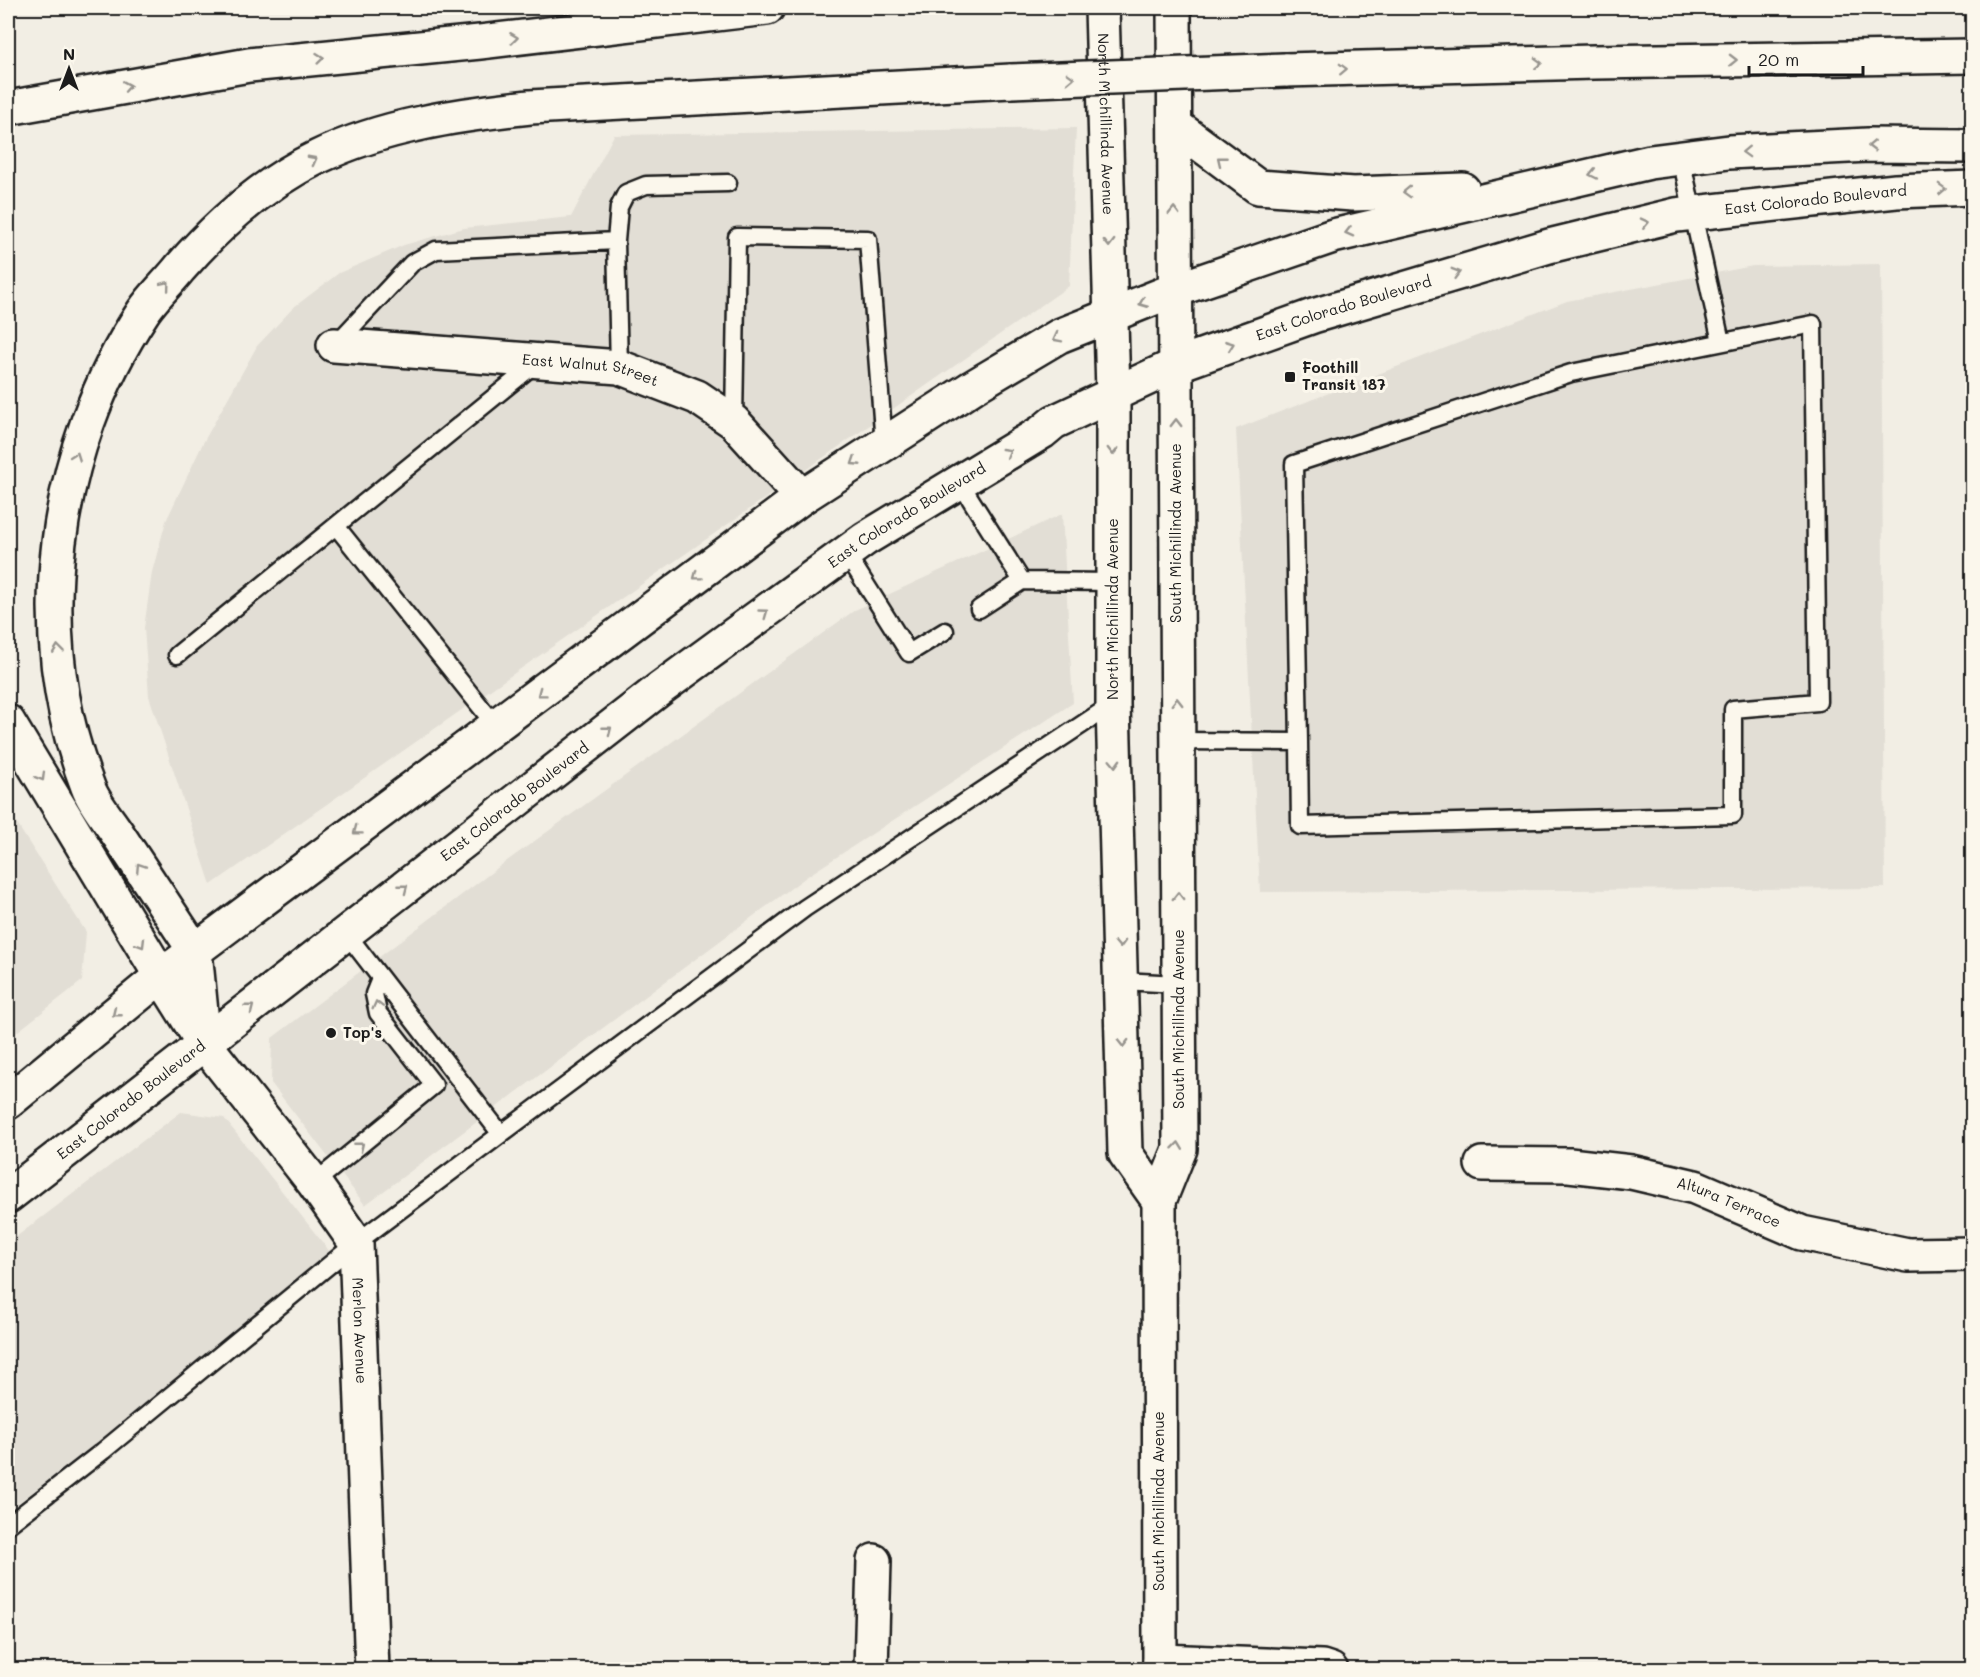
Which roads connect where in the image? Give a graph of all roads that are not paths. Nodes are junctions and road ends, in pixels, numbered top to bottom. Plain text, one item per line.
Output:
1 (767, 8) edge
2 (1102, 8) edge
3 (1174, 8) edge
4 (1972, 56) edge
5 (8, 108) edge
6 (1176, 126) junction
7 (1972, 146) edge
8 (1681, 158) junction
9 (728, 183) dead end
10 (1972, 188) edge
11 (1528, 189) junction
12 (1693, 213) junction
13 (616, 241) junction
14 (1175, 291) junction
15 (1111, 316) junction
16 (1721, 342) junction
17 (334, 345) joint
18 (539, 360) junction
19 (1176, 365) junction
20 (619, 367) junction
21 (1113, 392) junction
22 (734, 422) junction
23 (884, 444) junction
24 (959, 481) junction
25 (802, 497) junction
26 (336, 526) junction
27 (846, 553) junction
28 (1022, 581) junction
29 (1113, 582) junction
30 (979, 609) dead end
31 (945, 631) dead end
32 (177, 655) dead end
33 (1113, 704) junction
34 (8, 722) edge
35 (496, 726) junction
36 (1177, 741) junction
37 (1299, 742) junction
38 (346, 933) junction
39 (195, 951) junction
40 (161, 976) junction
41 (380, 979) junction
42 (1122, 981) junction
43 (1178, 984) junction
44 (204, 1043) junction
45 (8, 1102) edge
46 (501, 1134) junction
47 (1482, 1164) dead end
48 (314, 1183) junction
49 (8, 1196) edge
50 (1159, 1201) junction
51 (356, 1243) junction
52 (1972, 1254) edge
53 (8, 1525) edge
54 (873, 1562) dead end
55 (1160, 1665) edge
56 (372, 1670) edge
57 (871, 1670) edge
58 (1331, 1670) edge

5 -> 1 main road
2 -> 15 main road, North Michillinda Avenue
3 - 6 main road
39 -> 4 main road, bridge
11 -> 6 main road
14 -> 6 main road
7 -> 8 main road
8 -> 11 main road
8 - 12 lane
9 - 13 lane
12 -> 10 main road, East Colorado Boulevard
11 -> 14 main road
12 - 16 lane
19 -> 12 main road, East Colorado Boulevard
13 - 17 lane
13 - 20 lane
14 -> 15 main road
14 - 19 main road
15 - 21 main road, North Michillinda Avenue
15 -> 23 main road
16 - 37 lane
16 - 37 lane
17 - 18 main road, East Walnut Street
18 - 20 main road, East Walnut Street
18 - 26 lane
19 - 21 main road, East Colorado Boulevard
36 -> 19 main road, South Michillinda Avenue
20 - 22 main road, East Walnut Street
24 -> 21 main road, East Colorado Boulevard
21 -> 29 main road, North Michillinda Avenue
22 - 23 lane
22 - 25 main road, East Walnut Street
23 -> 25 main road
24 - 27 main road, East Colorado Boulevard
24 - 28 lane
25 -> 35 main road
26 - 32 lane
26 - 35 lane
27 - 31 lane
38 -> 27 main road, East Colorado Boulevard
28 - 29 lane
28 - 30 lane
29 - 33 main road, North Michillinda Avenue
33 -> 42 main road, North Michillinda Avenue
33 - 46 lane
34 -> 40 main road
35 -> 39 main road
36 - 37 lane
43 -> 36 main road, South Michillinda Avenue
38 - 41 lane
44 -> 38 main road, East Colorado Boulevard
39 - 40 main road
39 - 44 main road
40 - 44 main road
40 -> 45 main road
41 - 46 lane
48 -> 41 lane
42 - 43 lane
42 -> 50 main road, North Michillinda Avenue
50 -> 43 main road, South Michillinda Avenue
44 - 48 main road
44 - 49 main road, East Colorado Boulevard
46 - 51 lane
47 - 52 main road, Altura Terrace
48 - 51 main road
50 - 55 main road, South Michillinda Avenue
51 - 53 lane
51 - 56 main road, Merlon Avenue
54 - 57 main road
55 - 58 main road

